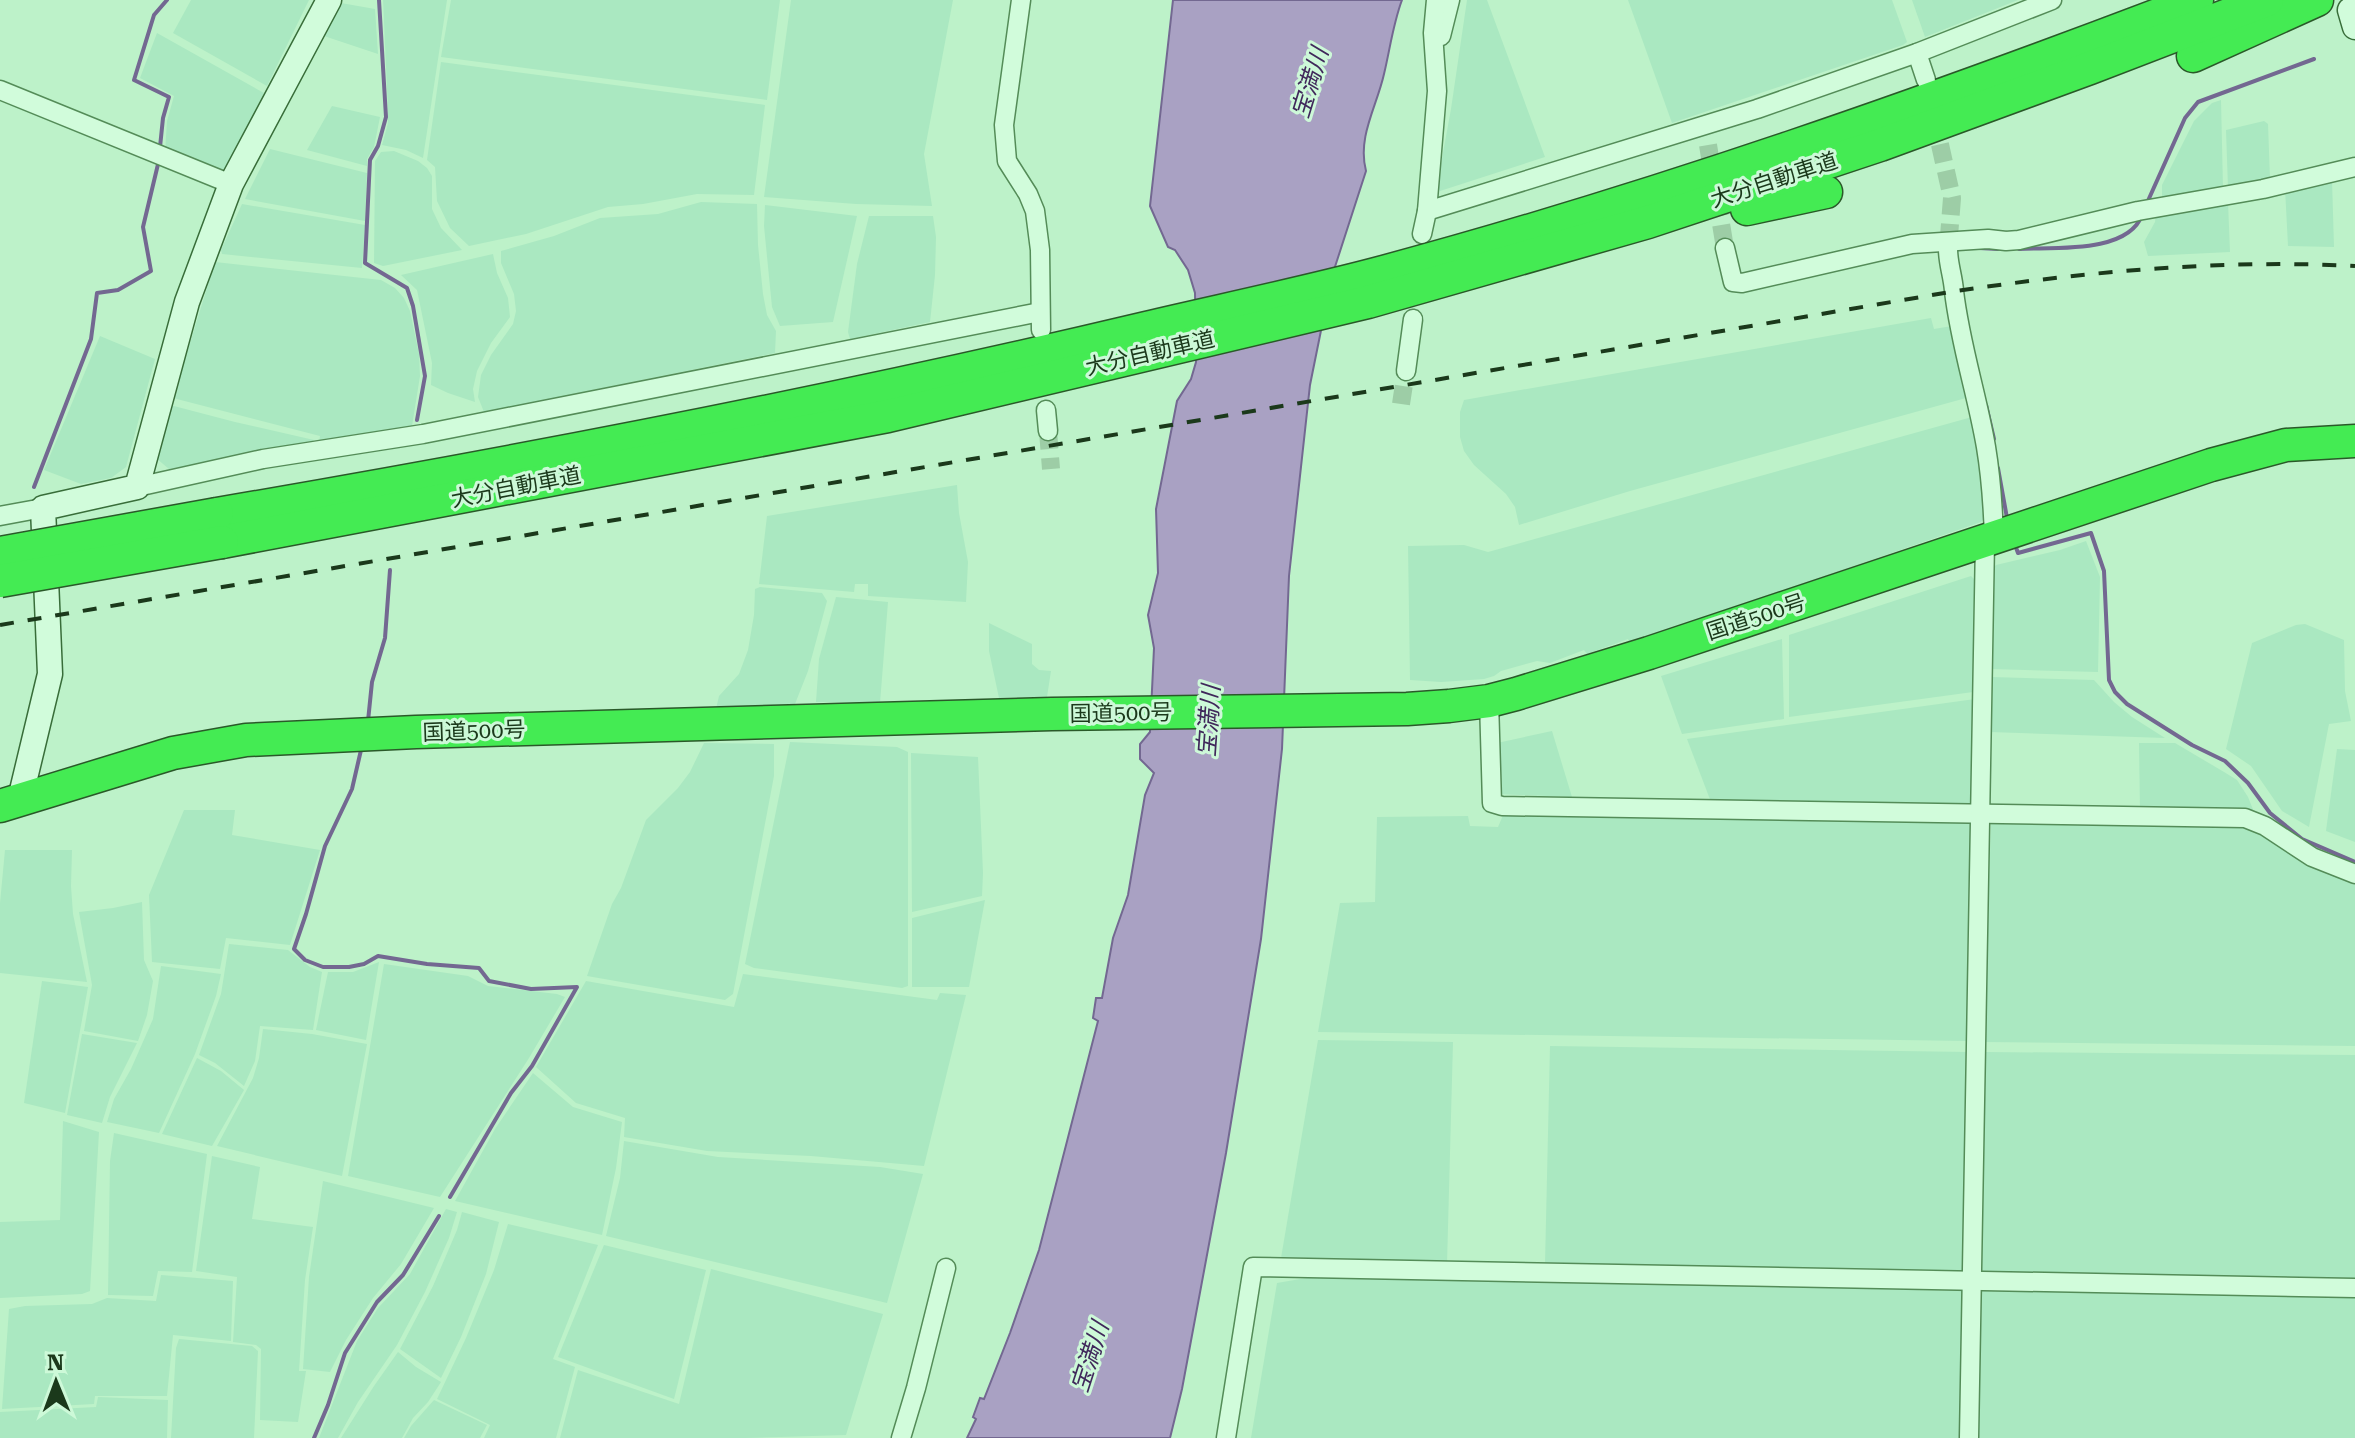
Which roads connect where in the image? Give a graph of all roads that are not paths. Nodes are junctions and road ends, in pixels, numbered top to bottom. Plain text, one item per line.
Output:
1 (329, 0) edge
2 (1021, 0) edge
3 (1436, 0) edge
4 (1450, 0) edge
5 (2052, 0) edge
6 (2197, 0) edge
7 (2267, 0) edge
8 (2317, 0) edge
9 (1917, 53) junction
10 (2193, 56) dead end
11 (1434, 62) junction
12 (1926, 80) dead end
13 (0, 90) edge
14 (1706, 125) junction
15 (1708, 145) tunnel mouth
16 (2355, 167) edge
17 (231, 184) junction
18 (1826, 192) dead end
19 (1427, 211) junction
20 (1422, 234) dead end
21 (1725, 248) tunnel mouth
22 (1948, 249) tunnel mouth
23 (1477, 273) junction
24 (1370, 288) junction
25 (1413, 319) dead end
26 (1406, 371) tunnel mouth
27 (1046, 410) dead end
28 (1048, 431) tunnel mouth
29 (2355, 441) edge
30 (137, 487) junction
31 (43, 508) junction
32 (0, 516) edge
33 (220, 528) junction
34 (1990, 539) junction
35 (0, 553) edge
36 (0, 581) edge
37 (1489, 701) junction
38 (7, 799) edge
39 (1981, 813) junction
40 (2355, 874) edge
41 (946, 1268) dead end
42 (1971, 1281) junction
43 (2355, 1288) edge
44 (901, 1438) edge
45 (1226, 1438) edge
46 (1969, 1438) edge

1 - 17 street
2 - 30 street
3 - 11 street
4 - 11 street
5 - 9 street
6 - 24 highway, 大分自動車道
7 - 23 highway, 大分自動車道
8 - 10 highway
9 - 12 street
9 - 14 street
11 - 19 street
13 - 17 street
14 - 15 street
14 - 19 street
16 - 21 street
17 - 30 street
18 - 23 highway
19 - 20 street
22 - 34 street
23 - 24 highway, 大分自動車道
24 - 33 highway, 大分自動車道
25 - 26 street
27 - 28 street
29 - 34 highway, 国道500号
30 - 31 street
31 - 32 street
31 - 38 street
33 - 35 highway, 大分自動車道, bridge
33 - 36 highway, 大分自動車道, bridge
34 - 37 highway, 国道500号
34 - 39 street
37 - 38 highway, 国道500号
37 - 39 street
39 - 40 street
39 - 42 street
41 - 44 street
42 - 43 street
42 - 45 street
42 - 46 street

